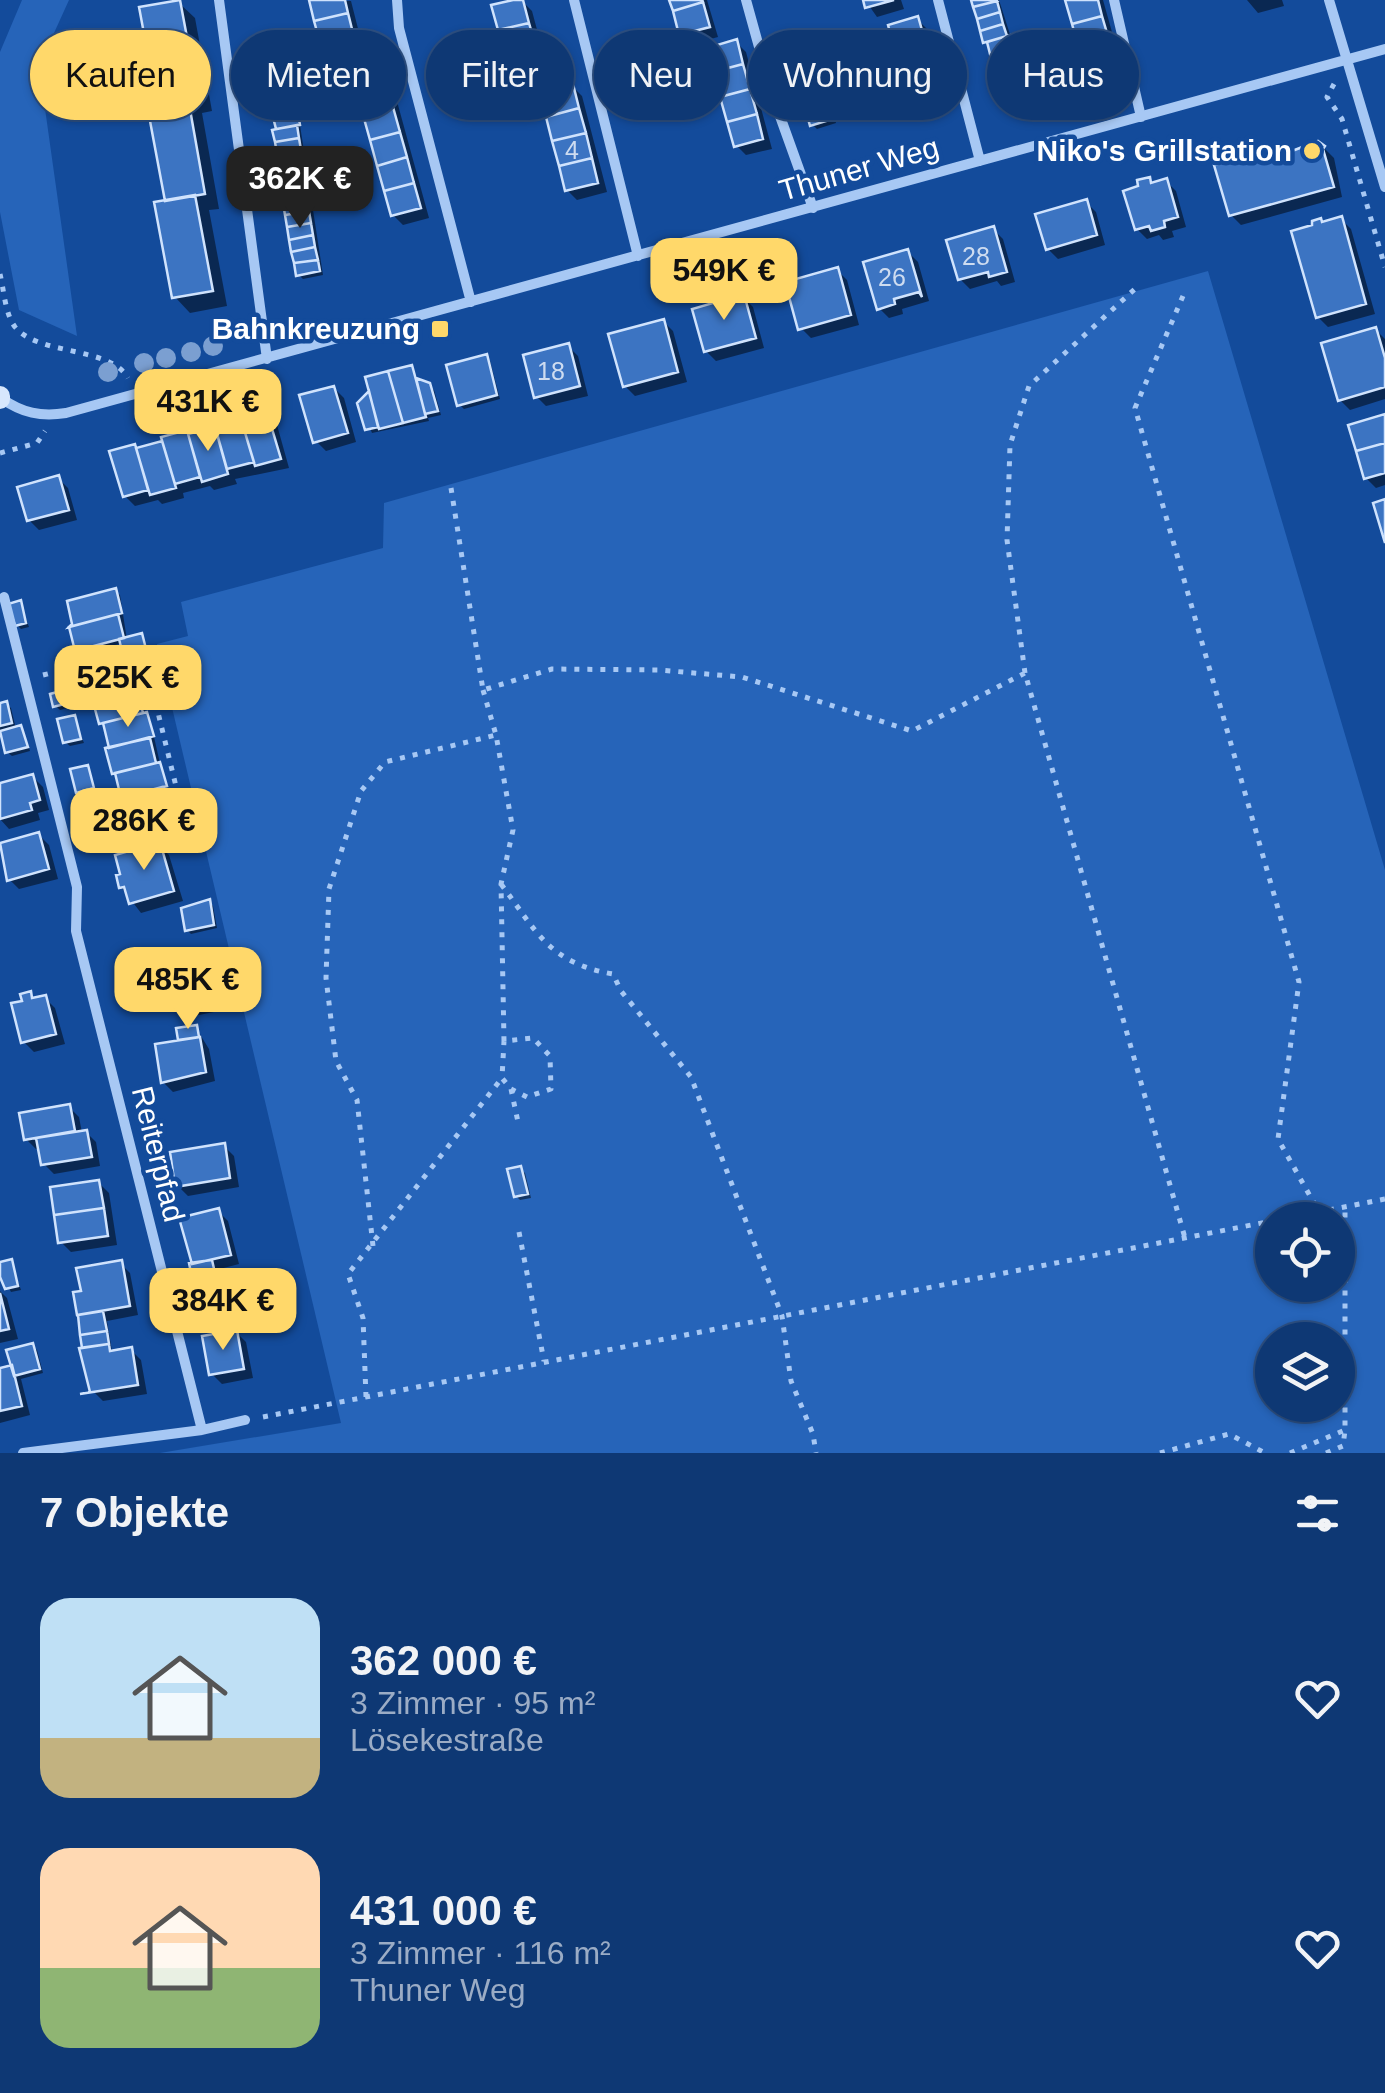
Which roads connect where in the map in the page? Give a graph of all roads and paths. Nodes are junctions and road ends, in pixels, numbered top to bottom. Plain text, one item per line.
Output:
1 (219, 0) edge
2 (397, 0) edge
3 (574, 0) edge
4 (746, 0) edge
5 (938, 0) edge
6 (1114, 0) edge
7 (1329, 0) edge
8 (1385, 50) edge
9 (1348, 60) junction
10 (1141, 117) junction
11 (980, 162) junction
12 (1385, 188) edge
13 (813, 208) junction
14 (638, 256) junction
15 (1385, 268) edge
16 (0, 274) edge
17 (1138, 286) dead end
18 (1183, 296) dead end
19 (471, 302) junction
20 (267, 359) junction
21 (138, 394) junction
22 (0, 398) edge
23 (53, 415) junction
24 (0, 453) edge
25 (451, 488) dead end
26 (4, 597) dead end
27 (1024, 673) junction
28 (25, 680) junction
29 (483, 690) junction
30 (496, 735) junction
31 (67, 847) junction
32 (501, 884) junction
33 (504, 1040) junction
34 (502, 1078) junction
35 (511, 1089) junction
36 (518, 1122) dead end
37 (1385, 1199) edge
38 (1313, 1202) edge
39 (1355, 1205) edge
40 (1255, 1224) edge
41 (520, 1232) dead end
42 (1185, 1238) junction
43 (373, 1246) junction
44 (1346, 1302) edge
45 (782, 1316) junction
46 (544, 1363) junction
47 (366, 1397) junction
48 (245, 1420) joint
49 (202, 1430) junction
50 (1345, 1430) junction
51 (23, 1453) edge
52 (816, 1453) edge
53 (1160, 1453) edge
54 (1266, 1453) edge
55 (1290, 1453) edge
56 (1326, 1453) edge

1 - 20 street
2 - 19 street
3 - 14 street
4 - 13 street
5 - 11 street
6 - 10 street
7 - 9 street
8 - 9 street, Thuner Weg
9 - 10 street, Thuner Weg
9 - 12 street
9 - 15 path
10 - 11 street, Thuner Weg
11 - 13 street, Thuner Weg
13 - 14 street, Thuner Weg
14 - 19 street, Thuner Weg
16 - 21 path
17 - 27 path
18 - 38 path
19 - 20 street, Thuner Weg
20 - 21 street, Thuner Weg
21 - 23 street, Thuner Weg
22 - 23 street
23 - 24 path
25 - 29 path
26 - 28 street, Reiterpfad
27 - 29 path
27 - 42 path
28 - 31 street, Reiterpfad
28 - 31 path
29 - 30 path
30 - 32 path
30 - 43 path
31 - 49 street, Reiterpfad
32 - 33 path
32 - 45 path
33 - 34 path
33 - 35 path
34 - 35 path
34 - 43 path
35 - 36 path
37 - 39 path
40 - 42 path
41 - 46 path
42 - 45 path
43 - 47 path
44 - 50 path
45 - 46 path
45 - 52 path
46 - 47 path
47 - 48 path
48 - 49 street
49 - 51 street
50 - 55 path
50 - 56 path
53 - 54 path

